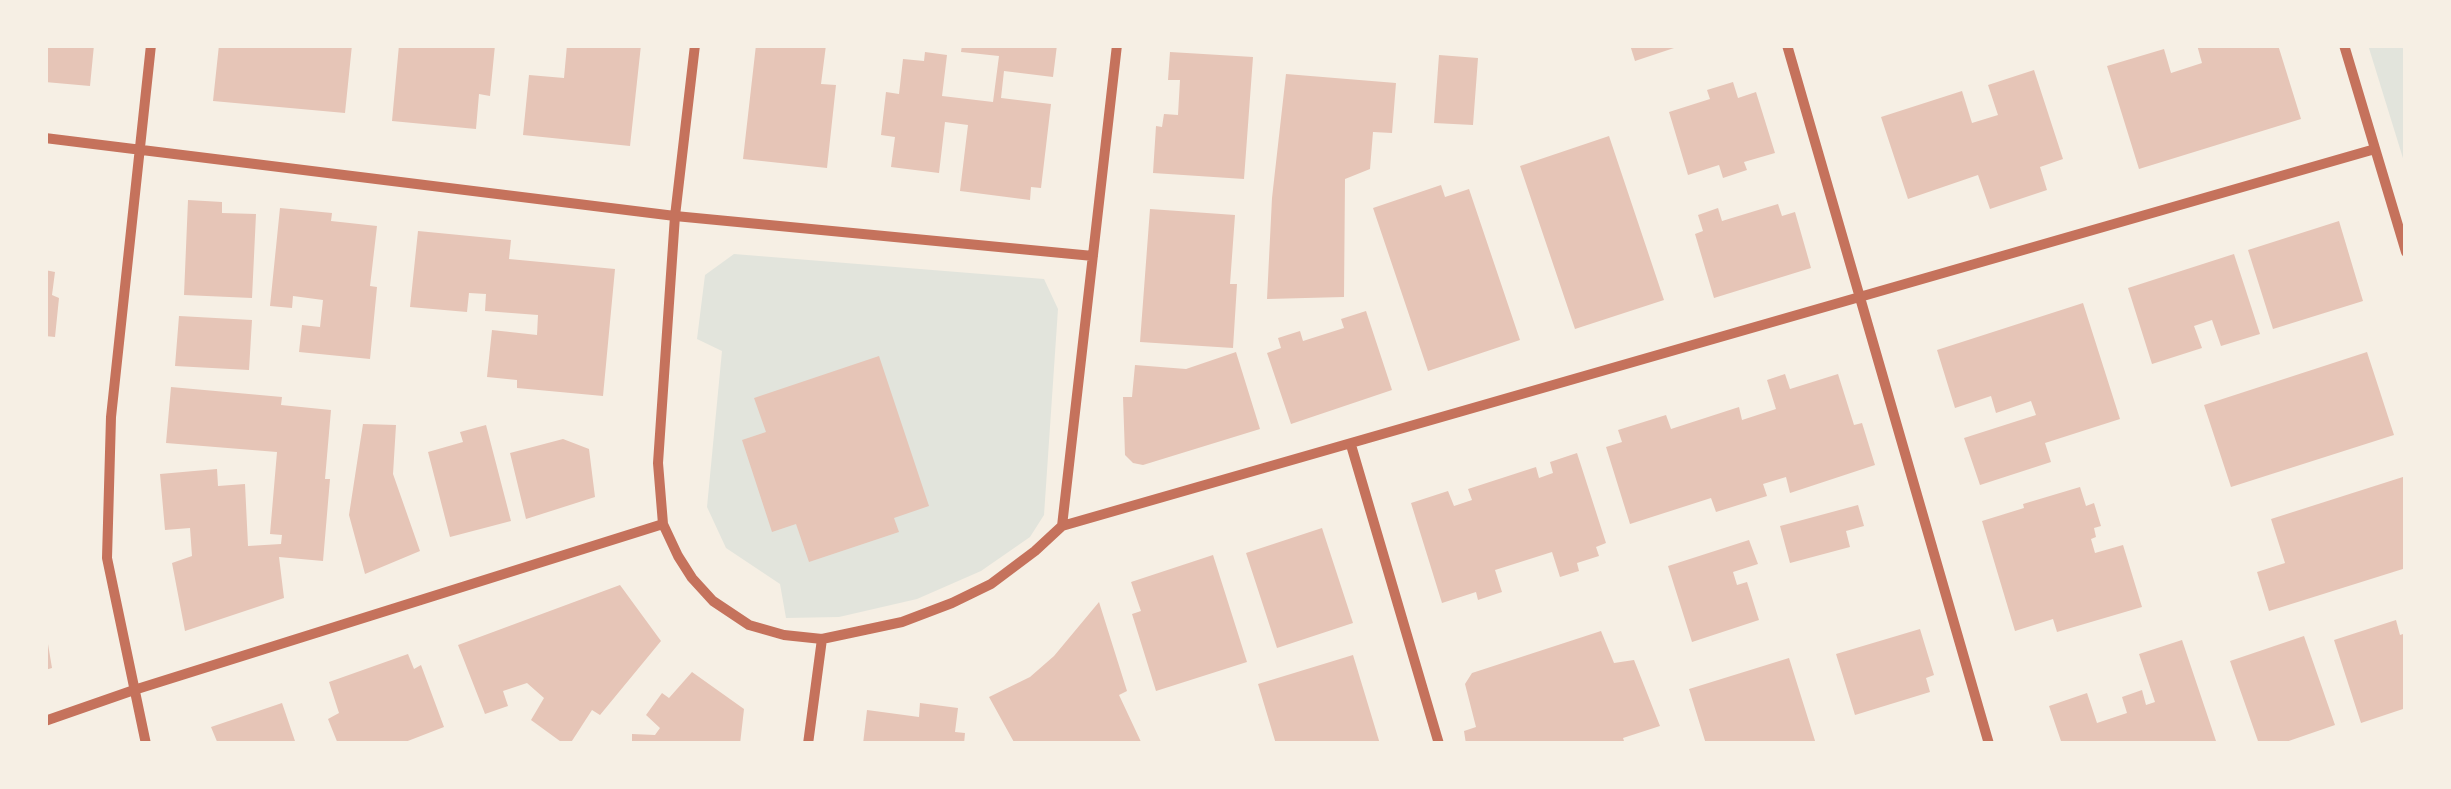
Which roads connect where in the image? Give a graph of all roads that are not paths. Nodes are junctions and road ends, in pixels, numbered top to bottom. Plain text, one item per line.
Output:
1 (151, 45) edge
2 (696, 45) edge
3 (1116, 45) edge
4 (1787, 45) edge
5 (2344, 45) edge
6 (45, 138) edge
7 (139, 148) junction
8 (2375, 150) junction
9 (675, 216) junction
10 (2406, 252) edge
11 (1092, 256) junction
12 (1860, 298) junction
13 (1351, 445) junction
14 (663, 524) junction
15 (1062, 526) junction
16 (822, 639) junction
17 (134, 690) junction
18 (45, 721) edge
19 (146, 744) edge
20 (808, 744) edge
21 (1439, 744) edge
22 (1989, 744) edge

1 - 7 street
2 - 9 street
3 - 11 street
4 - 12 street
5 - 8 street
6 - 7 street
7 - 9 street
7 - 17 street
8 - 10 street
8 - 12 street
9 - 11 street
9 - 14 street
11 - 15 street
12 - 13 street
12 - 22 street
13 - 15 street
13 - 21 street
14 - 16 street
14 - 17 street
15 - 16 street
16 - 20 street
17 - 18 street
17 - 19 street

